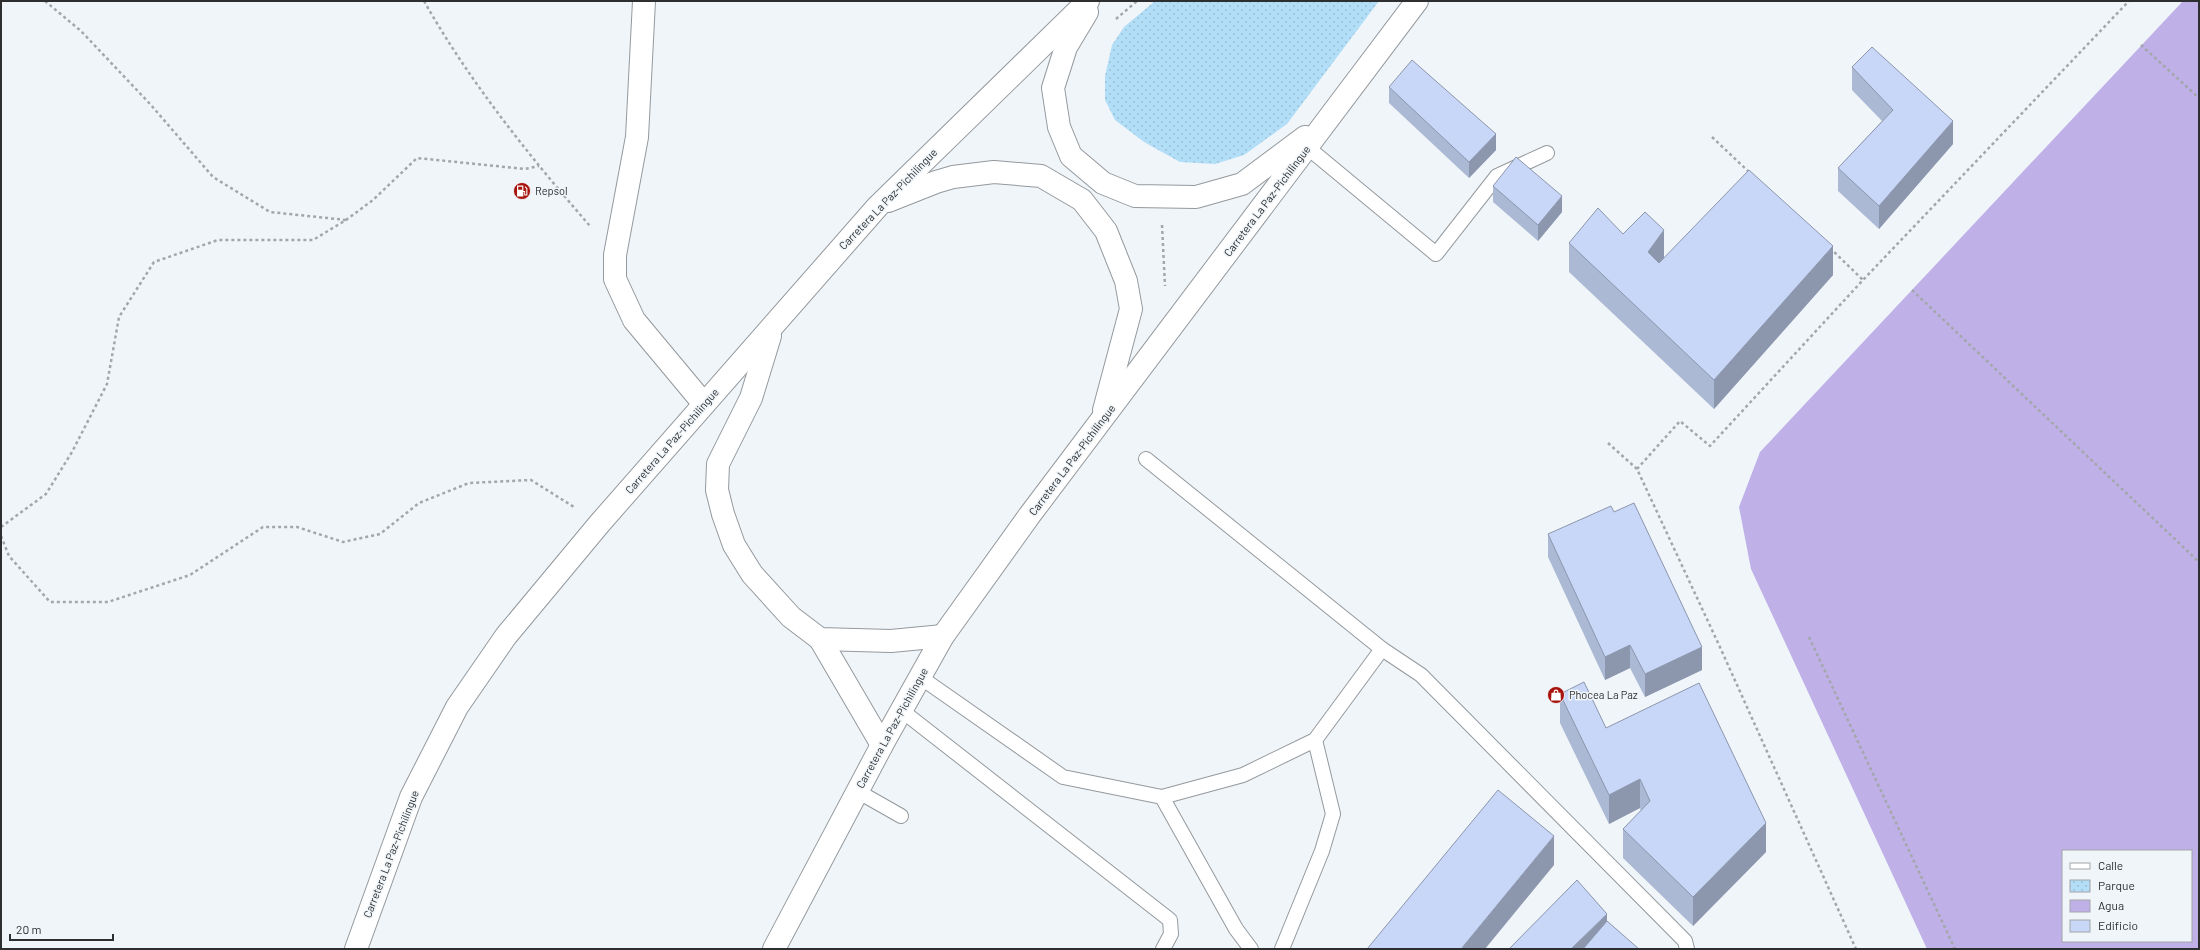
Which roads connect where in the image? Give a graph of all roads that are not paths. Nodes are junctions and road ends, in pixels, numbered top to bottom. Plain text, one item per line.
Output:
1 (644, 1) edge
2 (1088, 1) edge
3 (1094, 1) edge
4 (1417, 1) edge
5 (1324, 123) junction
6 (1307, 147) junction
7 (1547, 153) dead end
8 (878, 206) junction
9 (772, 329) junction
10 (704, 404) junction
11 (1100, 423) junction
12 (1146, 459) dead end
13 (943, 636) junction
14 (820, 639) junction
15 (1382, 649) junction
16 (920, 677) junction
17 (901, 710) junction
18 (1315, 740) junction
19 (882, 746) junction
20 (857, 791) junction
21 (1162, 797) junction
22 (901, 816) dead end
23 (356, 949) edge
24 (774, 949) edge
25 (1163, 949) edge
26 (1251, 949) edge
27 (1282, 949) edge
28 (1687, 949) edge

1 - 10 main road
2 - 8 main road, Carretera La Paz-Pichilingue
3 - 5 main road
4 - 5 main road, Carretera La Paz-Pichilingue
5 - 6 main road, Carretera La Paz-Pichilingue
6 - 7 lane
6 - 11 main road, Carretera La Paz-Pichilingue
8 - 9 main road, Carretera La Paz-Pichilingue
8 - 11 main road
9 - 10 main road, Carretera La Paz-Pichilingue
9 - 14 main road
10 - 23 main road, Carretera La Paz-Pichilingue
11 - 13 main road, Carretera La Paz-Pichilingue
12 - 15 lane
13 - 14 main road
13 - 16 main road, Carretera La Paz-Pichilingue
14 - 19 main road
15 - 18 lane
15 - 28 lane
16 - 17 main road, Carretera La Paz-Pichilingue
16 - 21 lane
17 - 19 main road, Carretera La Paz-Pichilingue
17 - 25 lane
18 - 21 lane
18 - 27 lane
19 - 20 main road, Carretera La Paz-Pichilingue
20 - 22 lane
20 - 24 main road, Carretera La Paz-Pichilingue
21 - 26 lane

